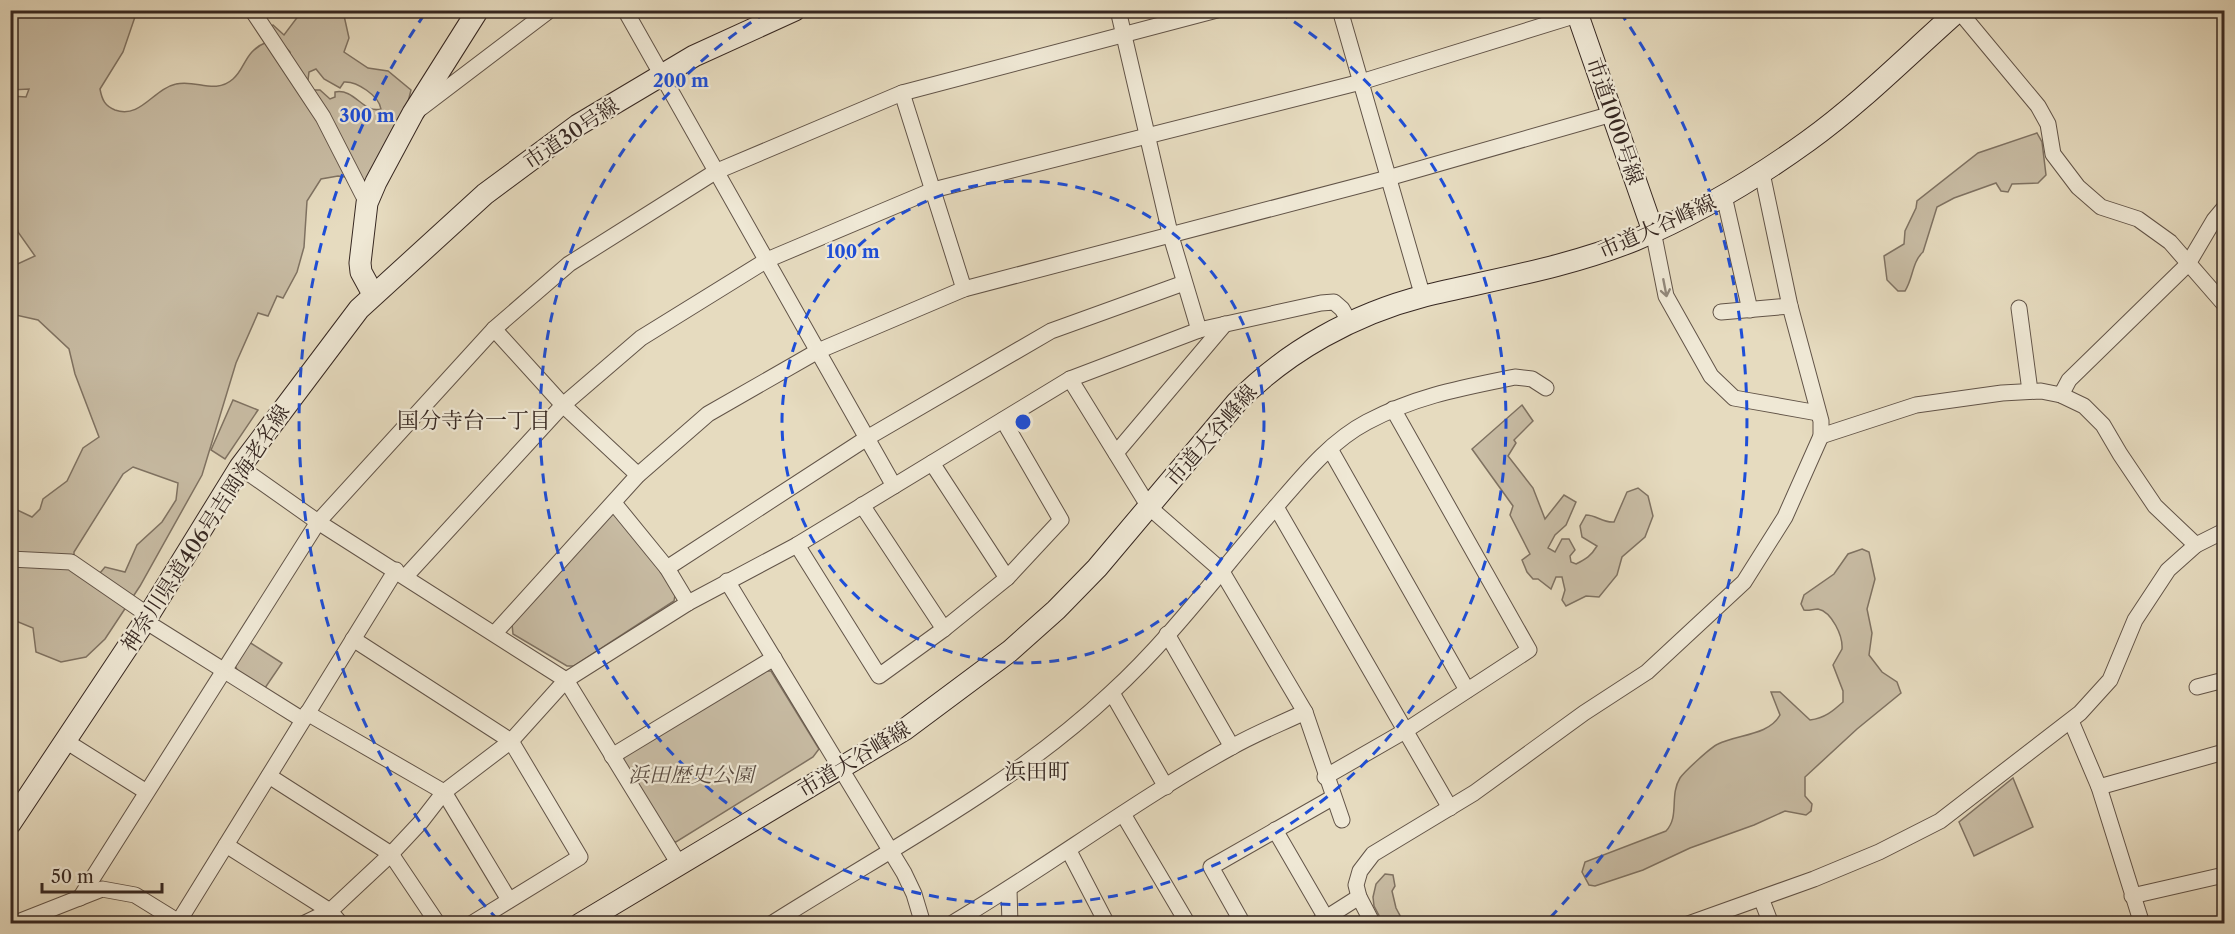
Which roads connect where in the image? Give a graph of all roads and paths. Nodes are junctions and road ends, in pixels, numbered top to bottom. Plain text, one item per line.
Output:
1 (252, 10) edge
2 (478, 10) edge
3 (550, 10) edge
4 (625, 10) edge
5 (795, 10) edge
6 (1118, 10) edge
7 (1216, 10) edge
8 (1340, 10) edge
9 (1959, 11) edge
10 (1576, 13) edge
11 (1124, 34) junction
12 (660, 75) junction
13 (1361, 82) junction
14 (903, 93) junction
15 (413, 113) junction
16 (1612, 114) junction
17 (1149, 135) junction
18 (715, 172) junction
19 (1762, 173) junction
20 (1388, 178) junction
21 (933, 190) junction
22 (1724, 196) junction
23 (367, 203) junction
24 (2224, 208) edge
25 (1653, 231) junction
26 (1170, 233) junction
27 (767, 260) junction
28 (2188, 264) junction
29 (1184, 283) junction
30 (964, 289) junction
31 (373, 294) junction
32 (1423, 297) junction
33 (2224, 304) edge
34 (1790, 306) junction
35 (2019, 308) dead end
36 (1750, 310) junction
37 (1721, 312) dead end
38 (1350, 323) junction
39 (1225, 324) junction
40 (494, 329) junction
41 (1199, 330) junction
42 (818, 351) junction
43 (1070, 379) junction
44 (1545, 388) dead end
45 (2030, 391) junction
46 (2061, 395) junction
47 (563, 405) junction
48 (1393, 409) junction
49 (1818, 412) junction
50 (1003, 420) junction
51 (1821, 436) junction
52 (867, 438) junction
53 (1330, 449) junction
54 (1116, 453) junction
55 (932, 463) junction
56 (240, 467) junction
57 (638, 475) junction
58 (894, 486) junction
59 (614, 503) junction
60 (862, 506) junction
61 (1149, 507) junction
62 (1276, 507) junction
63 (318, 522) junction
64 (2224, 531) edge
65 (797, 545) junction
66 (2196, 545) junction
67 (10, 559) edge
68 (667, 568) junction
69 (1221, 570) junction
70 (401, 573) junction
71 (1007, 578) junction
72 (727, 581) junction
73 (688, 603) junction
74 (146, 618) junction
75 (944, 629) junction
76 (495, 633) junction
77 (1167, 634) junction
78 (353, 639) junction
79 (774, 657) junction
80 (222, 671) junction
81 (566, 680) junction
82 (2224, 680) edge
83 (2197, 687) dead end
84 (1467, 690) junction
85 (1112, 693) junction
86 (1305, 712) junction
87 (305, 716) junction
88 (2071, 721) junction
89 (1405, 731) junction
90 (64, 740) junction
91 (512, 741) junction
92 (1232, 747) junction
93 (2224, 752) edge
94 (612, 756) junction
95 (841, 768) junction
96 (269, 776) junction
97 (1325, 777) junction
98 (1166, 787) junction
99 (2099, 787) junction
100 (145, 790) junction
101 (444, 792) junction
102 (1332, 798) junction
103 (1450, 808) junction
104 (1123, 814) junction
105 (1342, 820) dead end
106 (10, 824) edge
107 (1275, 830) junction
108 (226, 845) junction
109 (890, 851) junction
110 (1069, 851) junction
111 (391, 854) junction
112 (679, 864) junction
113 (2224, 875) edge
114 (1009, 890) junction
115 (2132, 896) junction
116 (80, 897) junction
117 (1359, 897) junction
118 (1761, 898) junction
119 (509, 900) junction
120 (330, 911) junction
121 (779, 921) edge
122 (1322, 921) edge
123 (181, 922) edge
124 (2138, 923) edge
125 (13, 924) edge
126 (303, 924) edge
127 (341, 924) edge
128 (438, 924) edge
129 (471, 924) edge
130 (580, 924) edge
131 (923, 924) edge
132 (951, 924) edge
133 (1010, 924) edge
134 (1107, 924) edge
135 (1188, 924) edge
136 (1243, 924) edge
137 (1373, 924) edge
138 (1688, 924) edge
139 (1771, 924) edge

1 - 23 street
2 - 15 street
3 - 15 street
4 - 12 street
5 - 12 street, 市道30号線
6 - 11 street
7 - 11 street
8 - 13 street
9 - 19 street, 市道大谷峰線
9 - 28 street
10 - 13 street
10 - 16 street, 市道1000号線
11 - 14 street
11 - 17 street
12 - 18 street
12 - 31 street, 市道30号線
13 - 17 street
13 - 20 street
14 - 18 street
14 - 21 street
15 - 23 street
16 - 20 street
16 - 25 street, 市道1000号線
17 - 21 street
17 - 26 street
18 - 27 street
18 - 40 street
19 - 22 street, 市道大谷峰線
19 - 34 street
20 - 26 street
20 - 32 street
21 - 27 street
21 - 30 street
22 - 25 street, 市道大谷峰線
22 - 36 street
23 - 31 street
24 - 28 street
25 - 32 street, 市道大谷峰線
25 -> 49 street
26 - 29 street
26 - 30 street
27 - 42 street
27 - 47 street
28 - 33 street
28 - 46 street
29 - 41 street
29 - 52 street
30 - 42 street
31 - 56 street, 神奈川県道406号吉岡海老名線
32 - 38 street, 市道大谷峰線
34 - 36 street
34 - 49 street
35 - 45 street
36 - 37 street
38 - 39 street
38 - 61 street, 市道大谷峰線
39 - 41 street
39 - 54 street
40 - 47 street
40 - 63 street
41 - 43 street
42 - 52 street
42 - 57 street
43 - 50 street
43 - 54 street
44 - 48 street
45 - 46 street
45 - 51 street
46 - 66 street
47 - 57 street
47 - 70 street
48 - 53 street
48 - 84 street
49 - 51 street
50 - 55 street
50 - 71 street
51 - 103 street
52 - 58 street
52 - 68 street
53 - 62 street
53 - 84 street
54 - 61 street
55 - 58 street
55 - 71 street
56 - 63 street
56 - 74 street, 神奈川県道406号吉岡海老名線
57 - 59 street
58 - 60 street
59 - 68 street
59 - 76 street
60 - 65 street
60 - 75 street
61 - 69 street
61 - 95 street, 市道大谷峰線
62 - 69 street
62 - 89 street
63 - 70 street
63 - 80 street
64 - 66 street
65 - 72 street
65 - 75 street
66 - 88 street
67 - 74 street
68 - 73 street
69 - 77 street
69 - 86 street
70 - 76 street
70 - 78 street
71 - 75 street
72 - 73 street
72 - 79 street
73 - 81 street
74 - 80 street
74 - 90 street, 神奈川県道406号吉岡海老名線
76 - 81 street
77 - 85 street
77 - 92 street
78 - 87 street
78 - 91 street
79 - 94 street
79 - 95 street
80 - 87 street
80 - 100 street
81 - 91 street
81 - 94 street
82 - 83 street
84 - 89 street
85 - 98 street
85 - 109 street
86 - 92 street
86 - 97 street
87 - 96 street
87 - 101 street
88 - 99 street
88 - 118 street
89 - 97 street
89 - 103 street
90 - 100 street
90 - 106 street, 神奈川県道406号吉岡海老名線
91 - 101 street
91 - 119 street
92 - 98 street
93 - 99 street
94 - 112 street
95 - 109 street
95 - 112 street, 市道大谷峰線
96 - 108 street
96 - 111 street
97 - 102 street
98 - 104 street
99 - 115 street
100 - 116 street
101 - 111 street
101 - 119 street
102 - 105 street
102 - 107 street
103 - 117 street
104 - 110 street
104 - 135 street
107 - 122 street
107 - 136 street
108 - 120 street
108 - 123 street
109 - 121 street
109 - 131 street
110 - 114 street
110 - 134 street
111 - 120 street
111 - 128 street
112 - 130 street, 市道大谷峰線
113 - 115 street
114 - 132 street
114 - 133 street
115 - 124 street
116 - 123 street
116 - 125 street
117 - 122 street
117 - 137 street
118 - 138 street
118 - 139 street
119 - 129 street
120 - 126 street
120 - 127 street

